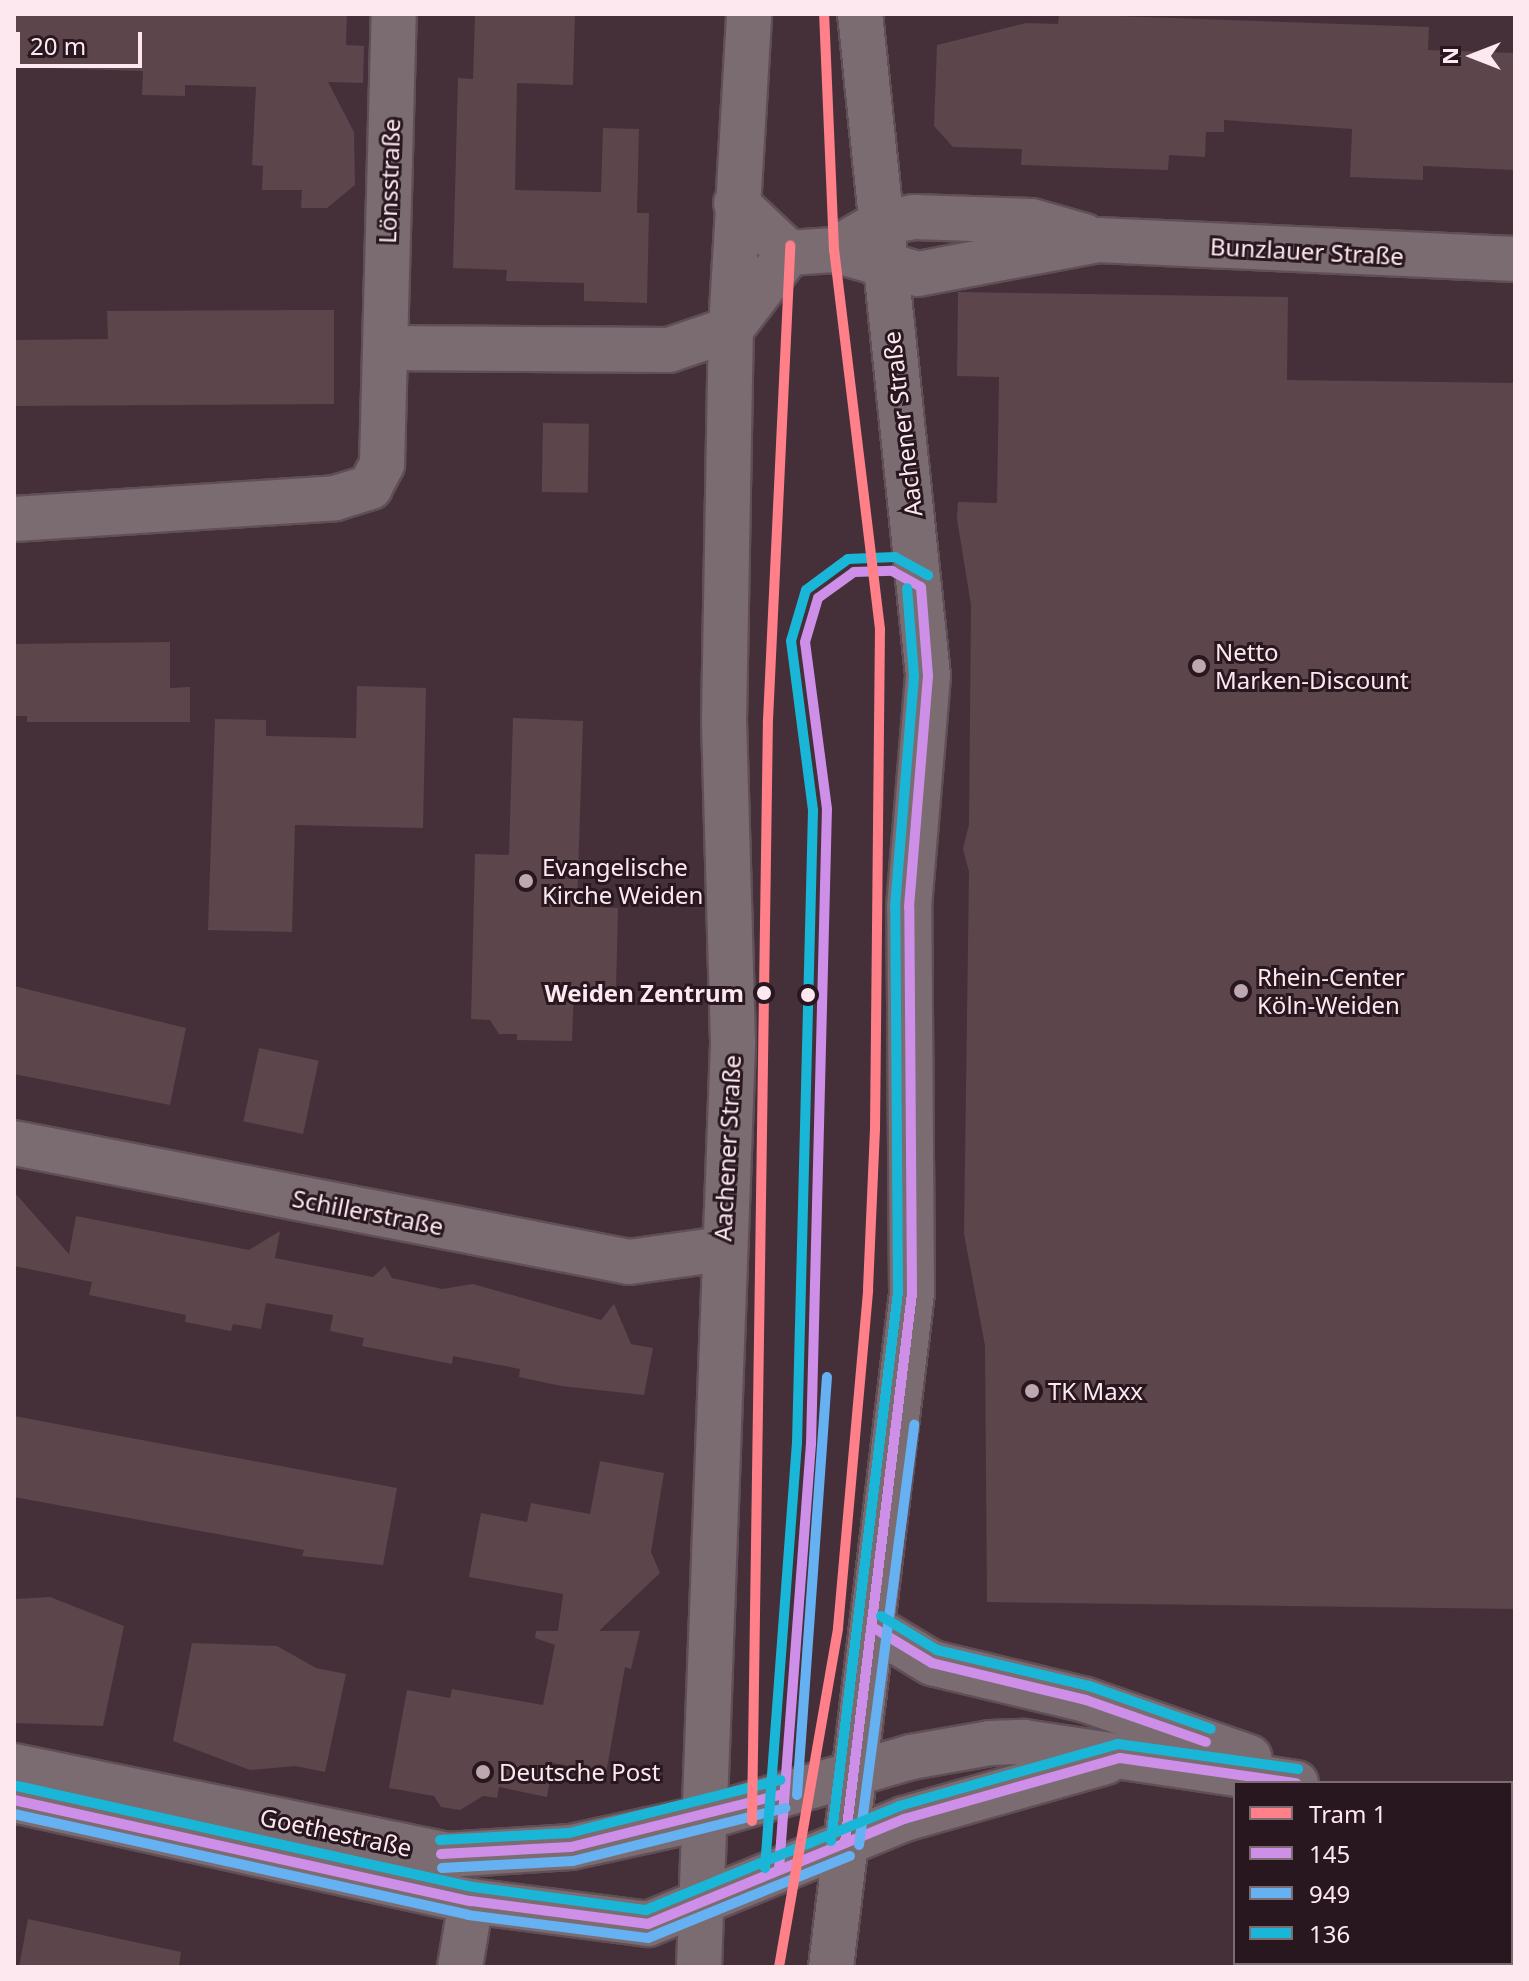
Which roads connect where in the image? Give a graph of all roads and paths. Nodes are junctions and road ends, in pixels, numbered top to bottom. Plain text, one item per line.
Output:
1 (394, 14) edge
2 (749, 14) edge
3 (860, 14) edge
4 (736, 203) junction
5 (881, 245) junction
6 (789, 253) junction
7 (1515, 259) edge
8 (731, 329) junction
9 (385, 348) junction
10 (14, 519) edge
11 (14, 1143) edge
12 (722, 1249) junction
13 (874, 1628) junction
14 (1120, 1758) junction
15 (14, 1766) edge
16 (852, 1773) junction
17 (1282, 1781) edge
18 (1317, 1781) edge
19 (14, 1800) edge
20 (707, 1817) junction
21 (845, 1843) junction
22 (703, 1898) junction
23 (471, 1901) junction
24 (460, 1967) edge
25 (699, 1967) edge
26 (831, 1967) edge

1 - 9 street, Lönsstraße
2 - 4 street, Aachener Straße
3 - 5 street, Aachener Straße
4 - 6 street
4 - 8 street, Aachener Straße
5 - 6 street
5 - 7 street, Bunzlauer Straße
5 - 13 street, Aachener Straße
6 - 8 street
8 - 9 street
8 - 12 street, Aachener Straße
9 - 10 street, Lönsstraße
11 - 12 street, Schillerstraße
12 - 20 street, Aachener Straße
13 - 16 street, Aachener Straße
13 - 18 street
14 - 16 street, Goethestraße
14 - 17 street, Goethestraße
14 - 21 street, Goethestraße
15 - 20 street, Goethestraße
16 - 20 street, Goethestraße
16 - 21 street, Aachener Straße
19 - 23 street, Goethestraße
20 - 22 street, Aachener Straße
21 - 22 street, Goethestraße
21 - 26 street, Aachener Straße
22 - 23 street, Goethestraße
22 - 25 street, Aachener Straße
23 - 24 street

